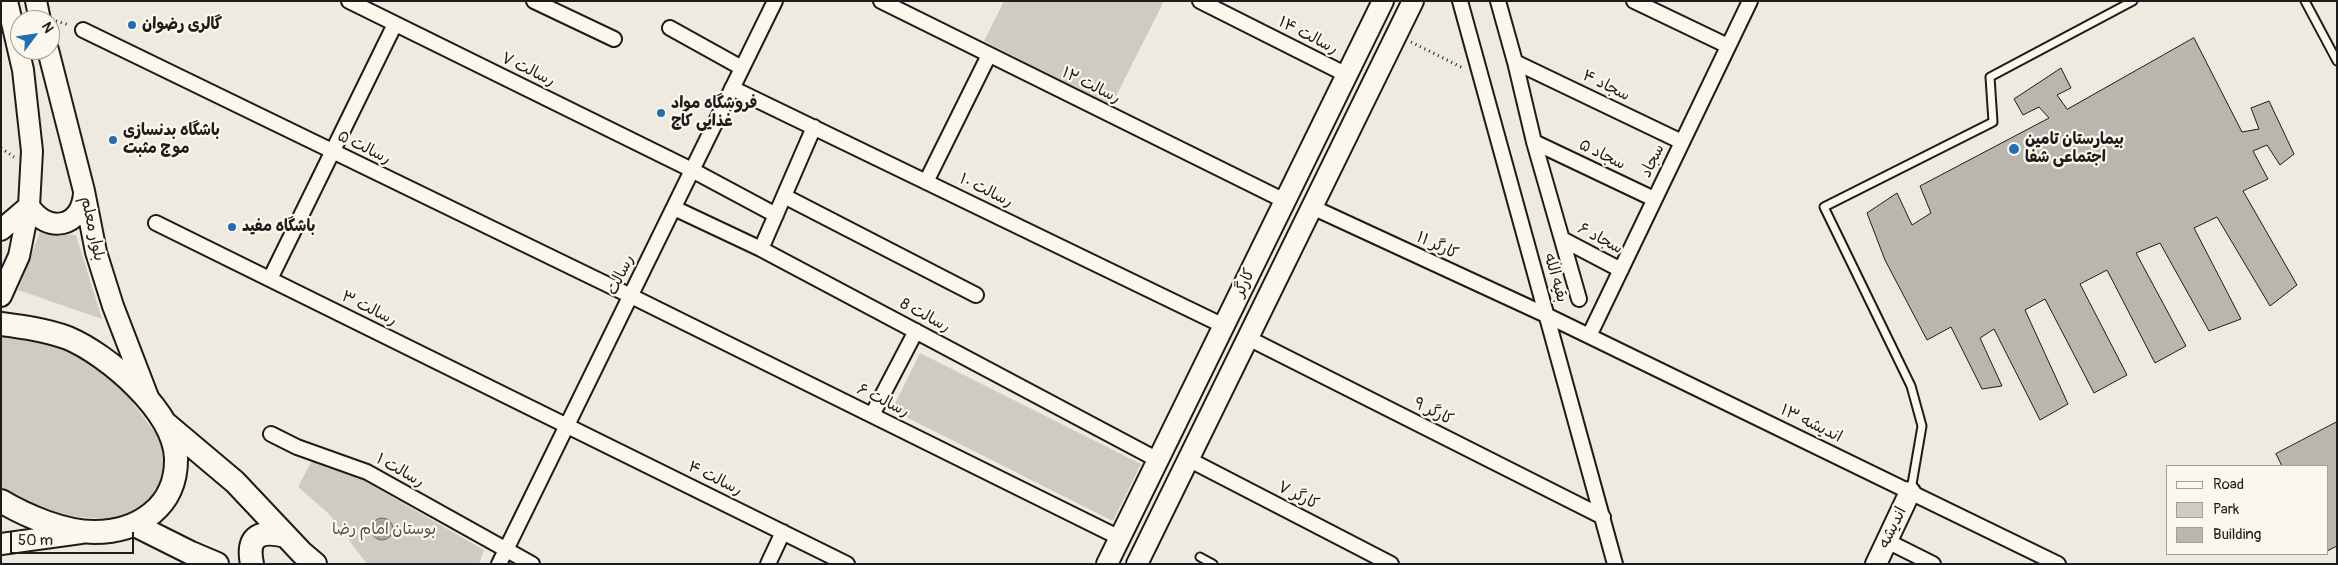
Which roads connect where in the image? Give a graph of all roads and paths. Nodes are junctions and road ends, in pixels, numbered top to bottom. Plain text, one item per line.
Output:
1 (6, 1) edge
2 (349, 1) edge
3 (534, 1) edge
4 (775, 1) edge
5 (881, 1) edge
6 (1200, 1) edge
7 (1383, 1) edge
8 (1413, 1) edge
9 (1460, 1) edge
10 (1498, 1) edge
11 (1634, 1) edge
12 (1750, 1) edge
13 (2133, 1) edge
14 (2305, 1) edge
15 (60, 21) edge
16 (395, 24) junction
17 (670, 28) dead end
18 (83, 30) joint
19 (1397, 34) junction
20 (614, 40) dead end
21 (1728, 46) junction
22 (990, 55) junction
23 (51, 60) edge
24 (2337, 61) edge
25 (1515, 62) junction
26 (742, 68) junction
27 (1347, 75) junction
28 (1481, 78) junction
29 (732, 88) junction
30 (814, 127) junction
31 (1534, 142) junction
32 (1682, 142) junction
33 (332, 152) junction
34 (692, 170) junction
35 (926, 182) junction
36 (84, 191) junction
37 (784, 196) junction
38 (1654, 199) junction
39 (1285, 201) junction
40 (29, 206) junction
41 (1312, 207) junction
42 (674, 208) junction
43 (776, 215) junction
44 (156, 223) dead end
45 (1, 230) edge
46 (1562, 239) junction
47 (761, 249) junction
48 (1620, 270) junction
49 (270, 279) junction
50 (976, 295) dead end
51 (1, 296) edge
52 (631, 296) junction
53 (1579, 299) dead end
54 (1548, 316) junction
55 (1, 324) edge
56 (1224, 326) junction
57 (916, 331) junction
58 (1589, 336) junction
59 (1248, 338) junction
60 (150, 403) junction
61 (872, 415) junction
62 (164, 422) junction
63 (567, 426) junction
64 (271, 434) dead end
65 (1188, 459) junction
66 (1158, 460) junction
67 (1910, 492) junction
68 (1, 500) edge
69 (1603, 518) junction
70 (134, 525) junction
71 (94, 532) junction
72 (783, 532) junction
73 (286, 536) junction
74 (1120, 538) junction
75 (1887, 541) junction
76 (1, 544) edge
77 (505, 551) junction
78 (1200, 557) dead end
79 (217, 564) edge
80 (252, 564) edge
81 (315, 564) edge
82 (499, 564) edge
83 (532, 564) edge
84 (768, 564) edge
85 (847, 564) edge
86 (1107, 564) edge
87 (1137, 564) edge
88 (1213, 564) edge
89 (1392, 564) edge
90 (1615, 564) edge
91 (1876, 564) edge
92 (1933, 564) edge
93 (2058, 564) edge

1 - 40 street
2 - 16 street, رسالت ۷
3 - 20 street
4 - 26 street, رسالت
5 - 22 street, رسالت ۱۲
6 - 27 street, رسالت ۱۴
7 - 27 street, کارگر
8 - 19 street, کارگر
9 - 28 street, بقیه الله
10 - 25 street, بقیه الله
11 - 21 street
12 - 21 street, سجاد
13 - 67 lane
14 - 24 lane
15 - 18 path
16 - 33 street
16 - 34 street, رسالت ۷
17 - 26 street
18 - 33 street, رسالت ۵
19 - 28 path
19 - 41 street, کارگر
21 - 32 street, سجاد
22 - 35 street
22 - 39 street, رسالت ۱۲
23 - 36 street, بلوار معلم
25 - 31 street, بقیه الله
25 - 32 street, سجاد ۴
26 - 29 street, رسالت
27 - 39 street, کارگر
28 - 54 street, بقیه الله
29 - 30 street, رسالت ۱۰
29 - 34 street, رسالت
30 - 35 street, رسالت ۱۰
30 - 37 street
31 - 38 street, سجاد ۵
31 - 46 street, بقیه الله
32 - 38 street, سجاد
33 - 49 street
33 - 52 street, رسالت ۵
34 - 42 street, رسالت
34 - 43 street, رسالت ۷
35 - 56 street, رسالت ۱۰
36 - 40 street
36 - 60 street, بلوار معلم
37 - 43 street
37 - 50 street
38 - 48 street, سجاد
39 - 56 street, کارگر
40 - 45 street
40 - 51 street
41 - 54 street, کارگر ۱۱
41 - 59 street, کارگر
42 - 47 street, رسالت 8
42 - 52 street, رسالت
43 - 47 street
44 - 49 street, رسالت ۳
46 - 48 street, سجاد ۶
46 - 53 street, بقیه الله
47 - 57 street, رسالت 8
48 - 58 street, سجاد
49 - 63 street, رسالت ۳
52 - 61 street, رسالت ۶
52 - 63 street, رسالت
54 - 58 street, اندیشه ۱۳
54 - 69 street, بقیه الله
55 - 60 main road
56 - 66 street, کارگر
57 - 61 street
57 - 66 street, رسالت 8
58 - 67 street, اندیشه ۱۳
59 - 65 street, کارگر
59 - 69 street, کارگر ۹
60 - 62 main road
61 - 74 street, رسالت ۶
62 - 70 main road
62 - 73 main road
63 - 72 street, رسالت ۴
63 - 77 street, رسالت
64 - 77 street, رسالت ۱
65 - 87 street, کارگر
65 - 89 street, کارگر ۷
66 - 74 street, کارگر
67 - 75 street, اندیشه
67 - 93 street, اندیشه ۱۳
68 - 71 main road
69 - 90 street, بقیه الله
70 - 71 main road
70 - 79 main road
71 - 76 street
72 - 84 street
72 - 85 street, رسالت ۴
73 - 80 main road
73 - 81 main road
74 - 86 street, کارگر
75 - 91 street, اندیشه
75 - 92 street
77 - 82 street, رسالت
77 - 83 street, رسالت ۱
78 - 88 lane

